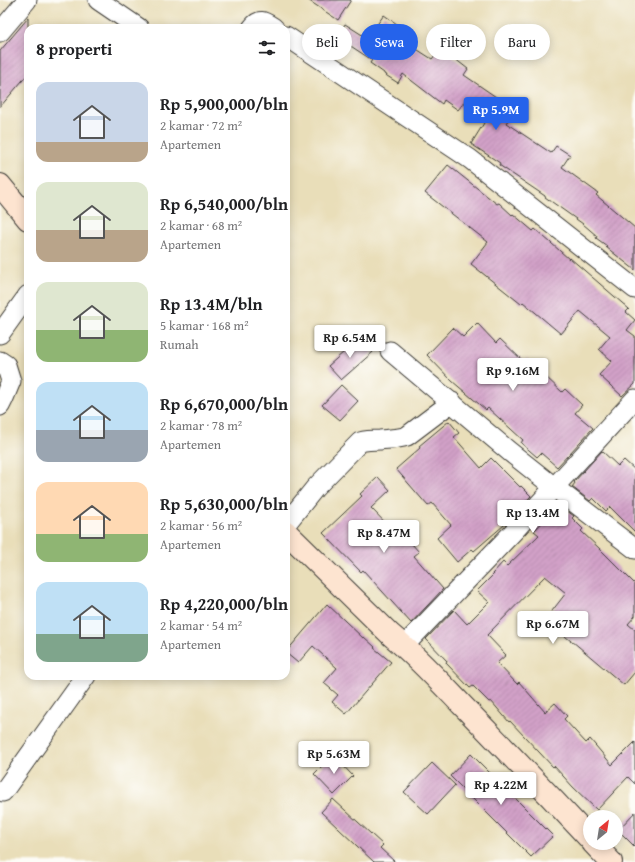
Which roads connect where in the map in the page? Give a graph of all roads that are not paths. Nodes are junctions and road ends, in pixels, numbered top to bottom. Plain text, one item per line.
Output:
1 (27, 0) edge
2 (98, 0) edge
3 (133, 24) edge
4 (255, 24) edge
5 (268, 24) edge
6 (0, 32) edge
7 (290, 39) edge
8 (0, 185) edge
9 (24, 214) edge
10 (635, 289) edge
11 (24, 300) edge
12 (0, 334) edge
13 (390, 351) dead end
14 (0, 361) edge
15 (635, 399) edge
16 (452, 402) junction
17 (0, 406) edge
18 (554, 488) junction
19 (290, 519) edge
20 (290, 536) edge
21 (635, 549) edge
22 (404, 646) junction
23 (83, 680) edge
24 (3, 792) dead end
25 (583, 832) edge
26 (600, 850) edge
27 (611, 862) edge

1 - 6 street
2 - 3 street
4 - 5 street
7 - 10 street
8 - 9 main road
11 - 12 street
13 - 16 street
14 - 17 street
15 - 18 street
16 - 18 street
16 - 19 street
18 - 21 street
18 - 22 street
20 - 22 main road
22 - 25 main road
23 - 24 street
26 - 27 main road

